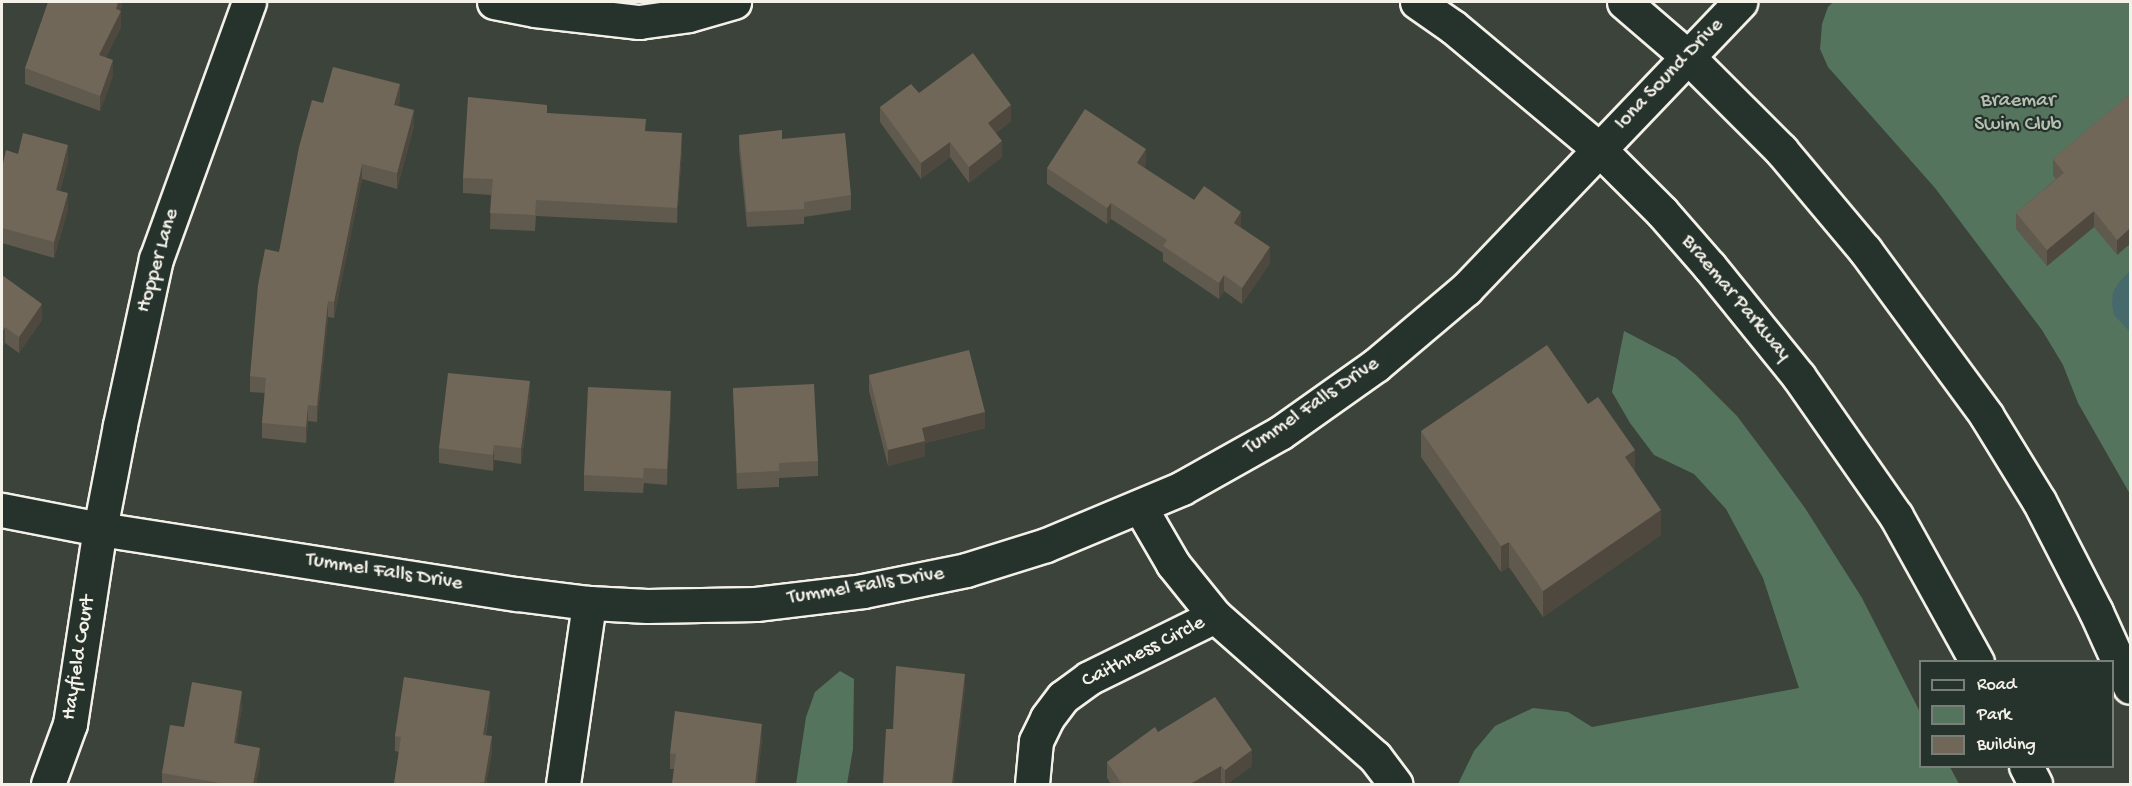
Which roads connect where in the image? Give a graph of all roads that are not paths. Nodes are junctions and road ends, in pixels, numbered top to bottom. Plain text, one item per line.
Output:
1 (249, 2) edge
2 (494, 2) edge
3 (734, 2) edge
4 (1417, 2) edge
5 (1624, 2) edge
6 (1740, 2) edge
7 (1688, 57) junction
8 (1599, 149) junction
9 (1140, 507) junction
10 (2, 510) edge
11 (100, 529) junction
12 (590, 603) junction
13 (1215, 616) junction
14 (1976, 660) edge
15 (2130, 687) edge
16 (2027, 768) edge
17 (48, 784) edge
18 (563, 784) edge
19 (1032, 784) edge
20 (1395, 784) edge
21 (2035, 784) edge

1 - 11 street, Hopper Lane
2 - 3 street
4 - 8 street, Braemar Parkway
5 - 7 street
6 - 7 street, Iona Sound Drive
7 - 8 street, Iona Sound Drive
7 - 15 street
8 - 9 street, Tummel Falls Drive
8 - 14 street, Braemar Parkway
9 - 12 street, Tummel Falls Drive
9 - 13 street, Caithness Circle
10 - 11 street, Tummel Falls Drive
11 - 12 street, Tummel Falls Drive
11 - 17 street, Hayfield Court
12 - 18 street
13 - 19 street, Caithness Circle
13 - 20 street, Caithness Circle
16 - 21 street

